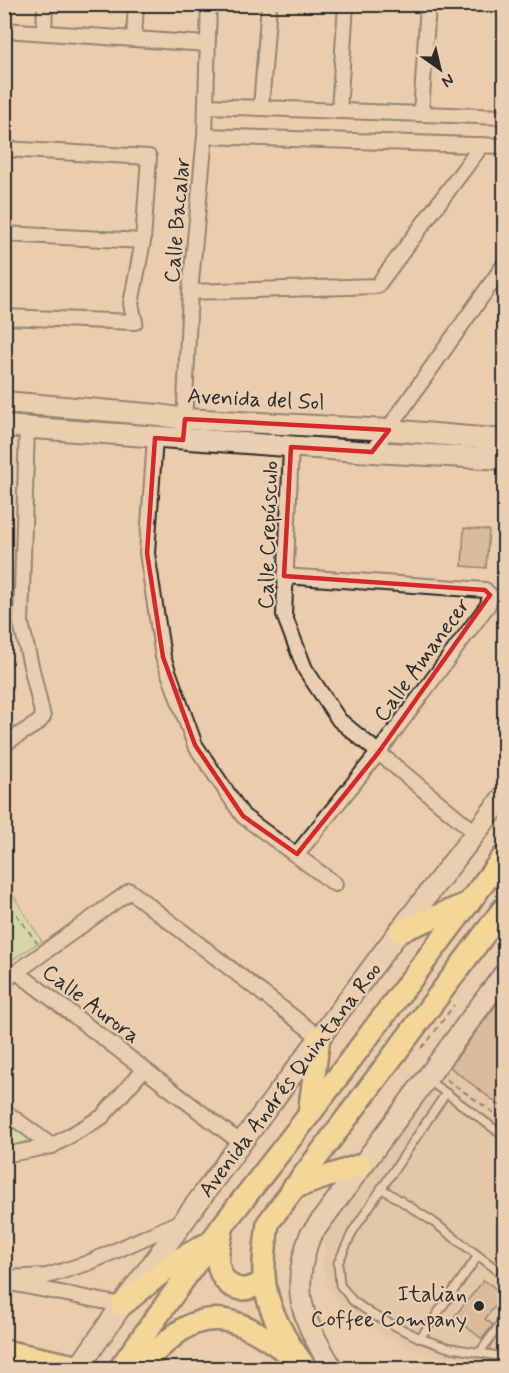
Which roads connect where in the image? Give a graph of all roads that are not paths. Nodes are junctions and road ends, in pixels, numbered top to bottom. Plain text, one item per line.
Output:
1 (45, 4) edge
2 (136, 4) edge
3 (209, 4) edge
4 (269, 4) edge
5 (346, 4) edge
6 (428, 4) edge
7 (4, 30) edge
8 (44, 32) junction
9 (134, 39) junction
10 (207, 44) junction
11 (206, 106) junction
12 (261, 108) junction
13 (339, 111) junction
14 (422, 114) junction
15 (504, 117) edge
16 (205, 136) junction
17 (482, 145) junction
18 (504, 146) edge
19 (4, 149) edge
20 (4, 234) edge
21 (143, 241) junction
22 (504, 265) edge
23 (190, 292) junction
24 (4, 317) edge
25 (4, 402) edge
26 (185, 419) junction
27 (4, 426) edge
28 (27, 427) junction
29 (389, 430) junction
30 (155, 438) junction
31 (183, 440) junction
32 (504, 441) edge
33 (291, 447) junction
34 (372, 452) junction
35 (497, 458) edge
36 (284, 576) junction
37 (4, 744) edge
38 (378, 753) junction
39 (504, 796) edge
40 (477, 834) junction
41 (297, 854) junction
42 (504, 856) edge
43 (335, 884) dead end
44 (470, 903) junction
45 (504, 908) edge
46 (400, 931) junction
47 (18, 973) junction
48 (504, 974) edge
49 (4, 981) edge
50 (319, 1037) junction
51 (144, 1069) junction
52 (426, 1078) junction
53 (447, 1093) junction
54 (4, 1110) edge
55 (309, 1115) junction
56 (504, 1136) edge
57 (241, 1143) junction
58 (52, 1146) junction
59 (4, 1155) edge
60 (361, 1165) junction
61 (293, 1188) junction
62 (381, 1188) junction
63 (184, 1220) junction
64 (217, 1234) junction
65 (478, 1256) junction
66 (504, 1275) edge
67 (4, 1278) edge
68 (264, 1280) junction
69 (4, 1282) edge
70 (122, 1305) junction
71 (504, 1319) edge
72 (420, 1338) junction
73 (4, 1351) edge
74 (480, 1352) junction
75 (504, 1357) edge
76 (303, 1365) edge
77 (81, 1368) edge
78 (120, 1368) edge
79 (133, 1368) edge
80 (332, 1368) edge

1 - 8 street
2 - 9 street
3 - 10 street, Calle Bacalar
4 - 12 street
5 - 13 street
6 - 14 street
7 - 8 street
8 - 9 street
9 - 10 street
10 - 11 street, Calle Bacalar
11 - 12 street
11 - 16 street, Calle Bacalar
12 - 13 street
13 - 14 street
14 - 15 street
16 - 17 street
16 - 23 street, Calle Bacalar
17 - 18 street
17 - 23 street
19 - 21 street
20 - 21 street
21 - 24 street
22 - 29 street
23 - 26 street, Calle Bacalar
25 - 26 street, Avenida del Sol
26 - 29 street, Avenida del Sol
26 - 31 street, Calle Bacalar
27 - 28 street, Avenida del Sol
28 - 30 street, Avenida del Sol
28 - 37 street
29 - 32 street, Avenida del Sol
29 - 34 street
30 - 31 street, Avenida del Sol
30 - 41 street
31 - 33 street, Avenida del Sol
32 - 35 street
33 - 34 street, Avenida del Sol
33 - 36 street, Calle Crepúsculo
34 - 35 street, Avenida del Sol
36 - 38 street, Calle Crepúsculo
36 - 38 street, Calle Amanecer
38 - 40 street, Calle Crepúsculo
38 - 41 street, Calle Amanecer
39 - 40 street, Avenida Andrés Quintana Roo
40 - 46 street, Avenida Andrés Quintana Roo
41 - 43 street
42 - 44 main road, Avenida Andrés Quintana Roo
44 - 46 main road
44 - 55 main road, Avenida Andrés Quintana Roo
45 - 61 main road
46 - 50 street, Avenida Andrés Quintana Roo
47 - 49 street
47 - 50 street, Calle Aurora
47 - 51 street, Calle Aurora
48 - 52 street
50 - 55 main road
50 - 57 street, Avenida Andrés Quintana Roo
51 - 57 street, Calle Aurora
51 - 58 street
52 - 53 lane
52 - 60 street
53 - 56 lane
53 - 62 lane
54 - 58 street
55 - 64 main road, Avenida Andrés Quintana Roo
57 - 63 street, Avenida Andrés Quintana Roo
58 - 59 street
60 - 61 main road
60 - 80 street
61 - 68 main road
62 - 65 lane
62 - 72 lane
63 - 67 street
63 - 70 street, Avenida Andrés Quintana Roo
64 - 68 main road
64 - 70 main road
64 - 78 main road, Avenida Andrés Quintana Roo
65 - 66 lane
65 - 72 lane
68 - 76 main road
69 - 70 street
70 - 77 street, Avenida Andrés Quintana Roo
71 - 74 lane
72 - 74 lane
73 - 77 main road
74 - 75 lane
76 - 79 main road

